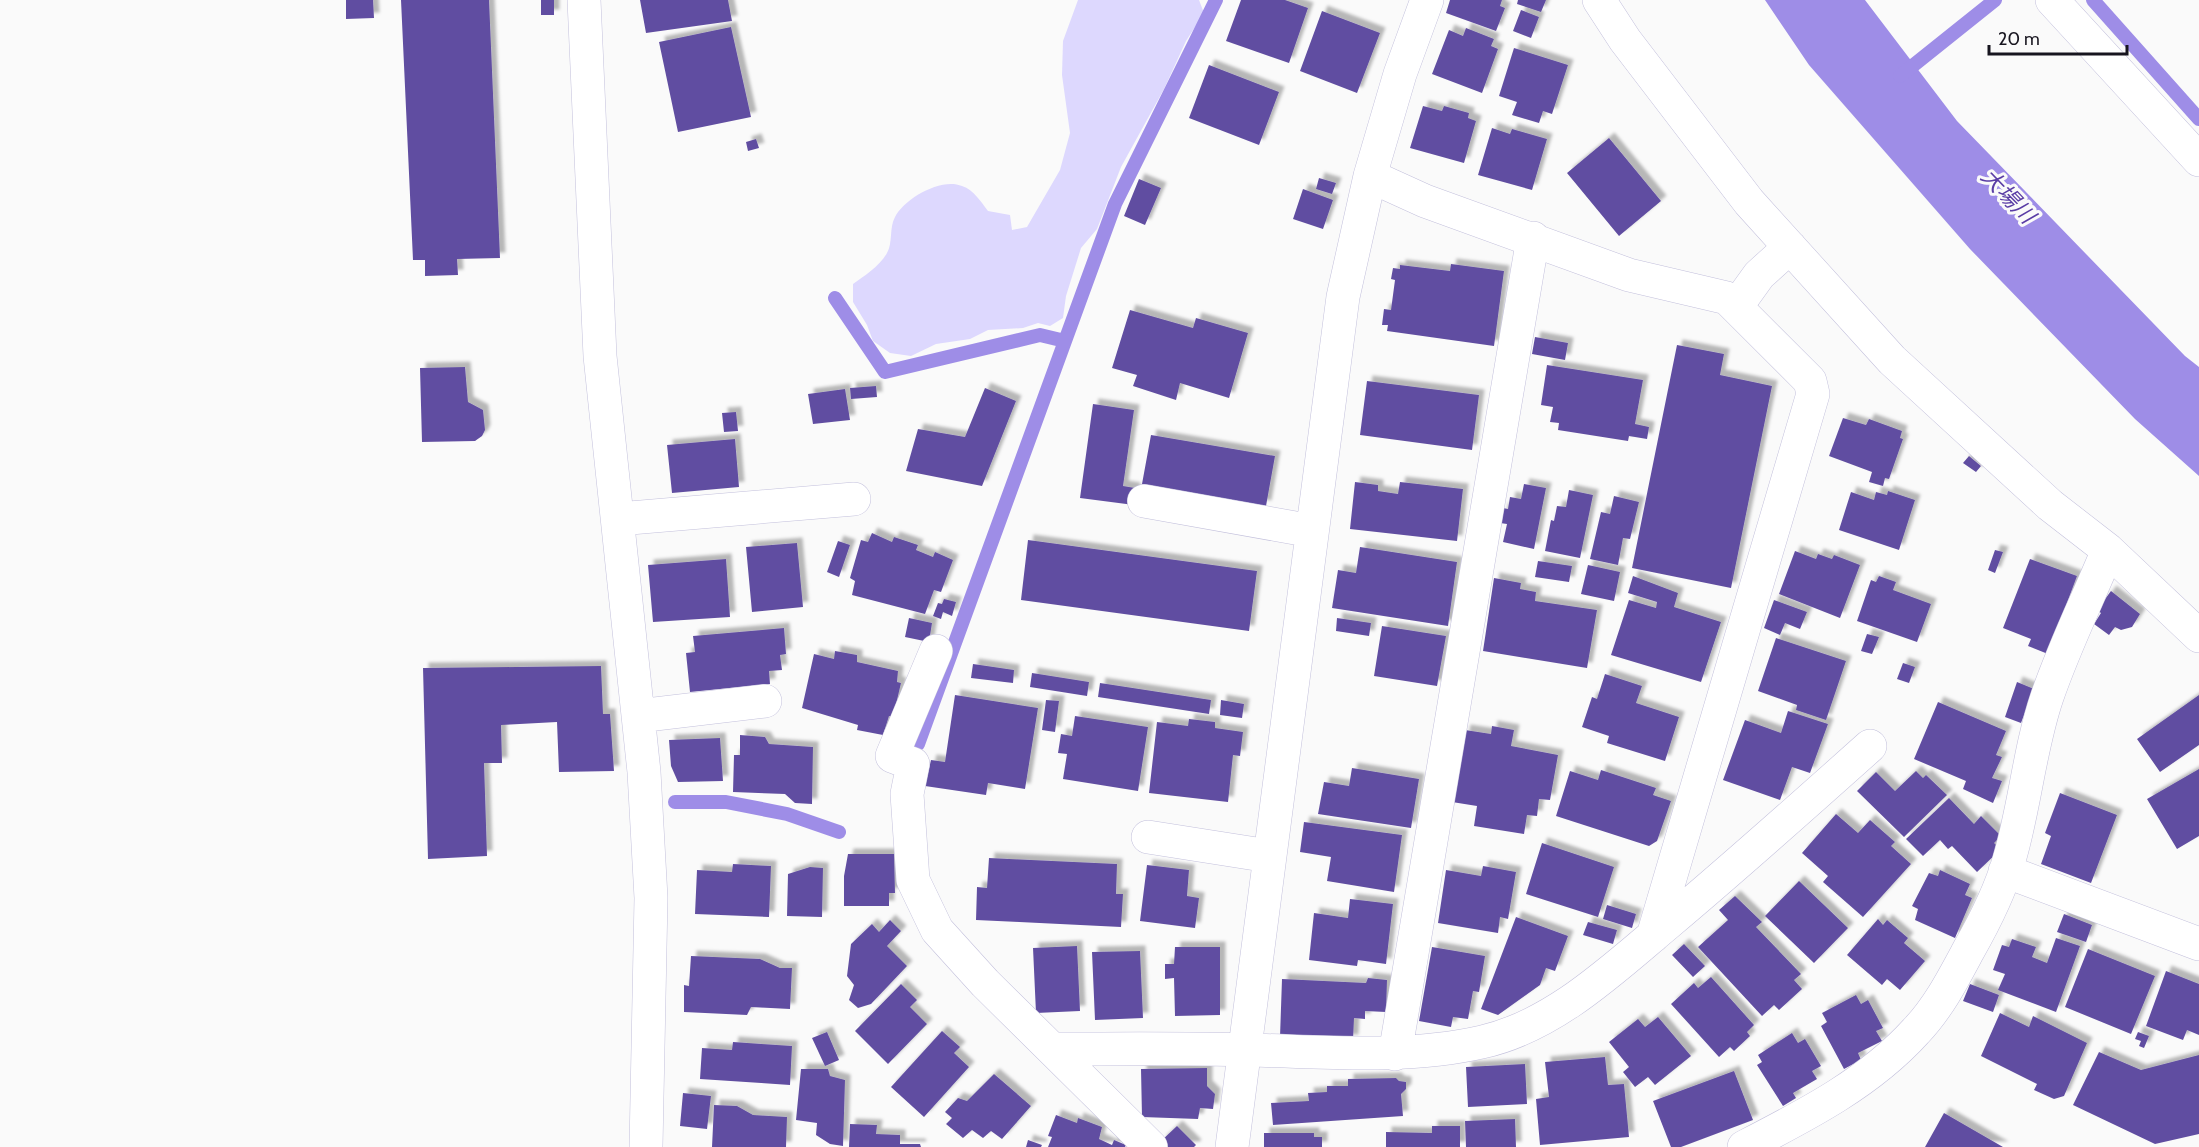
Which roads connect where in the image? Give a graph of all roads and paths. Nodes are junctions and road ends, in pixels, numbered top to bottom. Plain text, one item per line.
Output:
1 (584, 0) edge
2 (1427, 0) edge
3 (1599, 0) edge
4 (2052, 0) edge
5 (2199, 160) edge
6 (1370, 176) junction
7 (1533, 238) junction
8 (1790, 247) junction
9 (1736, 307) junction
10 (854, 498) dead end
11 (1144, 501) dead end
12 (618, 519) junction
13 (1312, 531) junction
14 (2108, 550) junction
15 (2199, 636) edge
16 (936, 651) dead end
17 (765, 701) dead end
18 (638, 716) junction
19 (1870, 746) dead end
20 (1149, 837) dead end
21 (1269, 856) junction
22 (2005, 872) junction
23 (1653, 936) junction
24 (2199, 944) edge
25 (1052, 1049) junction
26 (1243, 1050) junction
27 (1395, 1054) junction
28 (646, 1147) edge
29 (1151, 1147) edge
30 (1232, 1147) edge
31 (1744, 1147) edge

1 - 12 street
2 - 6 street
3 - 8 street
4 - 5 street
6 - 7 street
6 - 13 street
7 - 9 street
7 - 27 street
8 - 9 street
8 - 14 street
9 - 23 street
10 - 12 street
11 - 13 street
12 - 18 street
13 - 21 street
14 - 15 street
14 - 22 street
16 - 25 street
17 - 18 street
18 - 28 street
19 - 23 street
20 - 21 street
21 - 26 street
22 - 24 street
22 - 31 street
23 - 27 street
25 - 26 street
25 - 29 street
26 - 27 street
26 - 30 street

